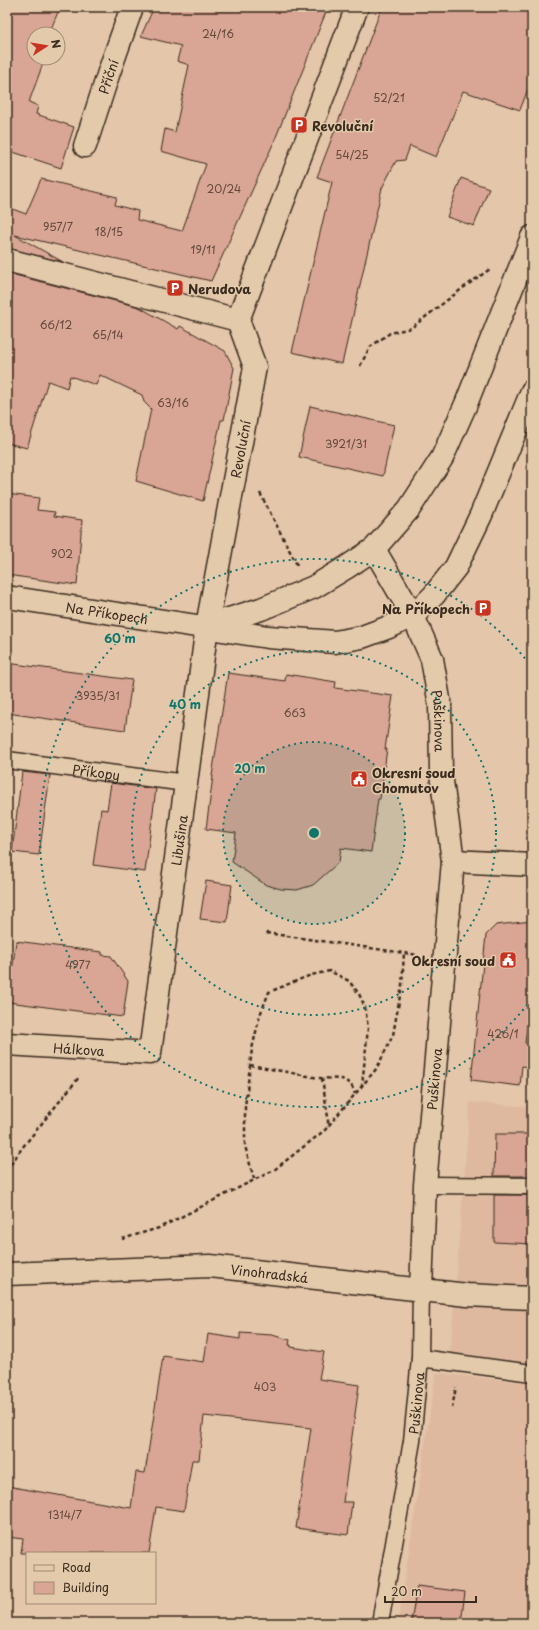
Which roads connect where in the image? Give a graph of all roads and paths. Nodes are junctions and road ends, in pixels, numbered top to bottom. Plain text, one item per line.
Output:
1 (132, 7) edge
2 (357, 7) edge
3 (85, 146) dead end
4 (532, 237) edge
5 (7, 260) edge
6 (494, 266) dead end
7 (238, 320) junction
8 (360, 366) dead end
9 (532, 391) edge
10 (257, 487) dead end
11 (374, 549) junction
12 (299, 568) dead end
13 (7, 596) edge
14 (413, 616) junction
15 (207, 626) junction
16 (7, 760) edge
17 (186, 783) junction
18 (453, 860) junction
19 (532, 865) edge
20 (266, 933) dead end
21 (404, 953) junction
22 (420, 955) dead end
23 (7, 1044) edge
24 (112, 1050) junction
25 (150, 1053) joint
26 (250, 1065) junction
27 (322, 1078) junction
28 (362, 1086) junction
29 (355, 1094) junction
30 (328, 1127) junction
31 (7, 1170) edge
32 (254, 1179) junction
33 (425, 1185) junction
34 (532, 1186) edge
35 (122, 1239) dead end
36 (7, 1274) edge
37 (421, 1290) junction
38 (532, 1298) edge
39 (420, 1358) junction
40 (532, 1373) edge
41 (380, 1623) edge

1 - 3 street, Příční
2 - 7 street
4 - 11 street, Na Příkopech
5 - 7 street
6 - 8 path
7 - 15 street, Revoluční
9 - 14 street, Na Příkopech
10 - 12 path
11 - 14 street, Puškinova
11 - 15 street, Na Příkopech
13 - 15 street, Na Příkopech
14 - 15 street, Na Příkopech
14 - 18 street, Puškinova
15 - 17 street, Libušina
16 - 17 lane, Příkopy
17 - 25 street, Libušina
18 - 19 street
18 - 33 street, Puškinova
20 - 21 path
21 - 22 path
21 - 28 path
23 - 24 street, Hálkova
24 - 25 street, Hálkova
24 - 31 path
26 - 27 path
26 - 28 path
26 - 32 path
27 - 29 path
27 - 30 path
28 - 29 path
29 - 30 path
30 - 32 path
32 - 35 path
33 - 34 lane
33 - 37 street, Puškinova
36 - 37 street, Vinohradská
37 - 38 street, Vinohradská
37 - 39 lane, Puškinova
39 - 40 lane
39 - 41 lane, Puškinova

